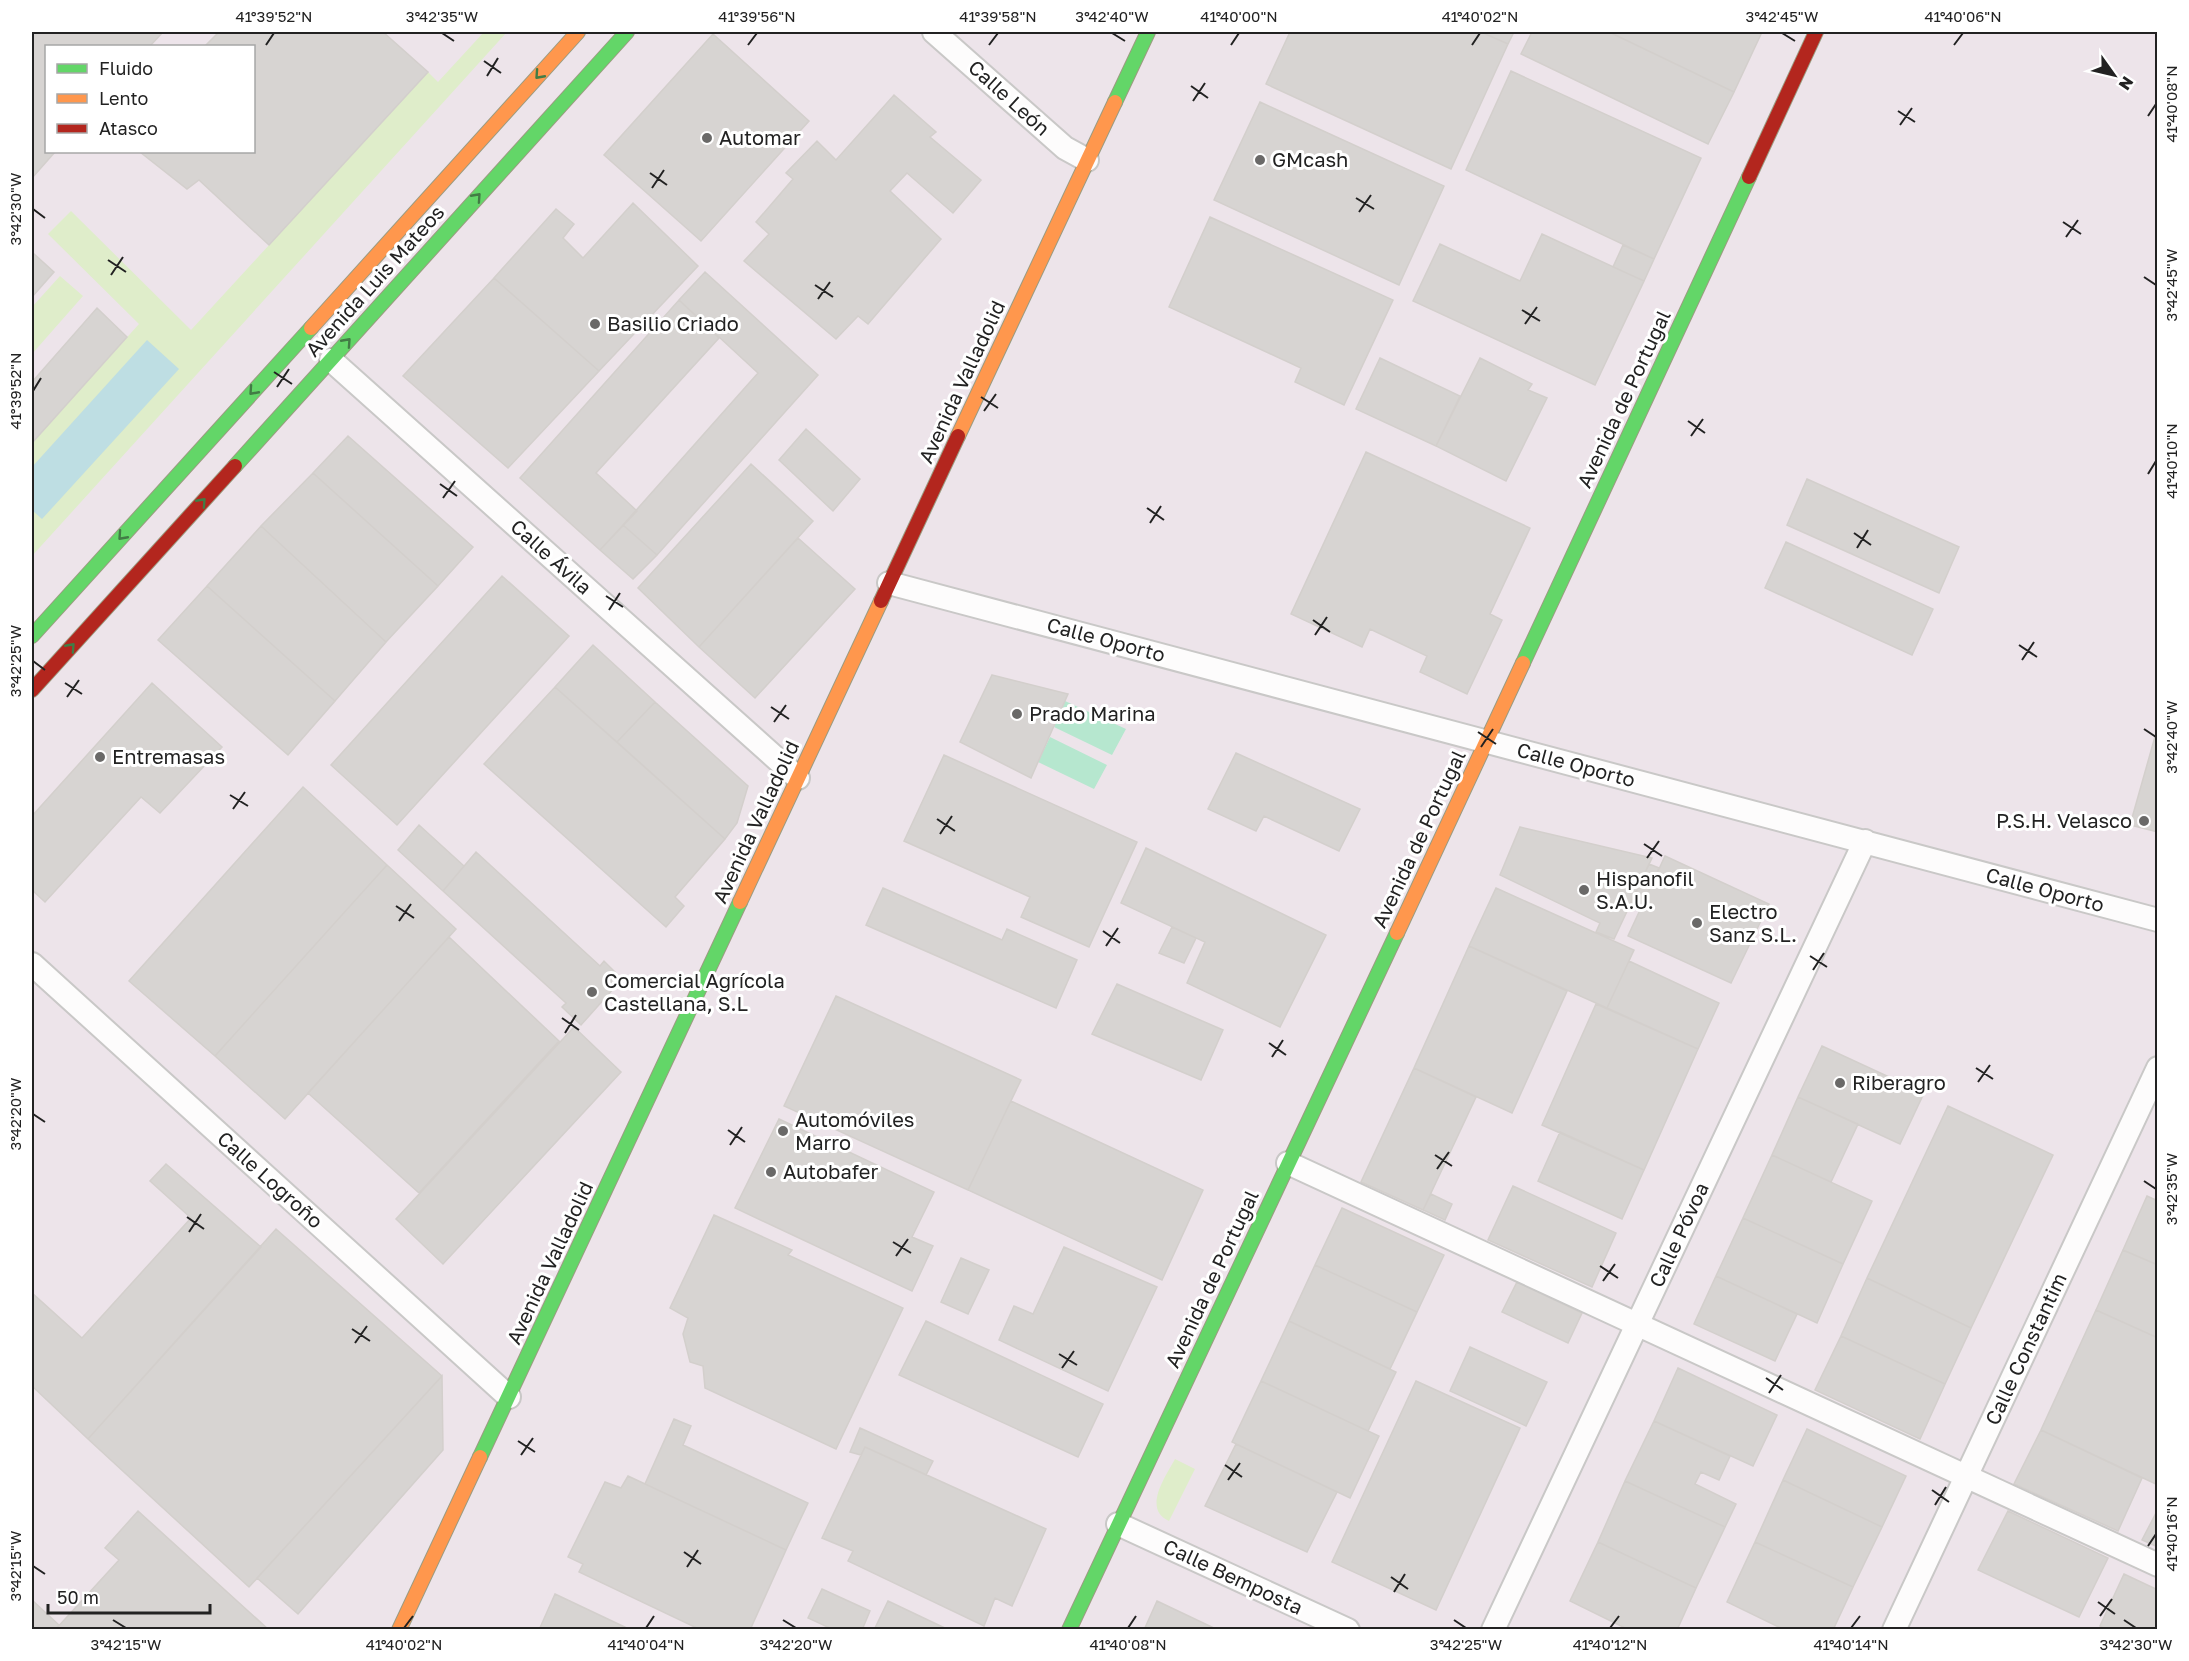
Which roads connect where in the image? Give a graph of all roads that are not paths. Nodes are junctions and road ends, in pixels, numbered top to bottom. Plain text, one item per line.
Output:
1 (578, 32) edge
2 (627, 32) edge
3 (934, 32) edge
4 (1148, 32) edge
5 (1816, 32) edge
6 (1087, 160) junction
7 (331, 360) junction
8 (889, 583) junction
9 (32, 636) edge
10 (32, 690) edge
11 (1487, 741) junction
12 (798, 778) junction
13 (1865, 841) junction
14 (2157, 920) edge
15 (32, 964) edge
16 (2157, 1068) edge
17 (1288, 1163) junction
18 (1637, 1323) junction
19 (509, 1397) junction
20 (1966, 1476) junction
21 (1119, 1524) junction
22 (2157, 1565) edge
23 (399, 1629) edge
24 (1069, 1629) edge
25 (1348, 1629) edge
26 (1493, 1629) edge
27 (1894, 1629) edge

1 -> 9 main road, Avenida Luis Mateos
7 -> 2 main road, Avenida Luis Mateos
3 - 6 street, Calle León
4 - 6 main road, Avenida Valladolid
5 - 11 main road, Avenida de Portugal
6 - 8 main road, Avenida Valladolid
10 -> 7 main road, Avenida Luis Mateos
7 - 12 street, Calle Ávila
8 - 11 street, Calle Oporto
8 - 12 main road, Avenida Valladolid
11 - 13 street, Calle Oporto
11 - 17 main road, Avenida de Portugal
12 - 19 main road, Avenida Valladolid
13 - 14 street, Calle Oporto
13 - 18 street, Calle Póvoa
15 - 19 street, Calle Logroño
16 - 20 street, Calle Constantim
17 - 18 street
17 - 21 main road, Avenida de Portugal
18 - 20 street
18 - 26 street, Calle Póvoa
19 - 23 main road, Avenida Valladolid
20 - 22 street
20 - 27 street, Calle Constantim
21 - 24 main road, Avenida de Portugal
21 - 25 street, Calle Bemposta

